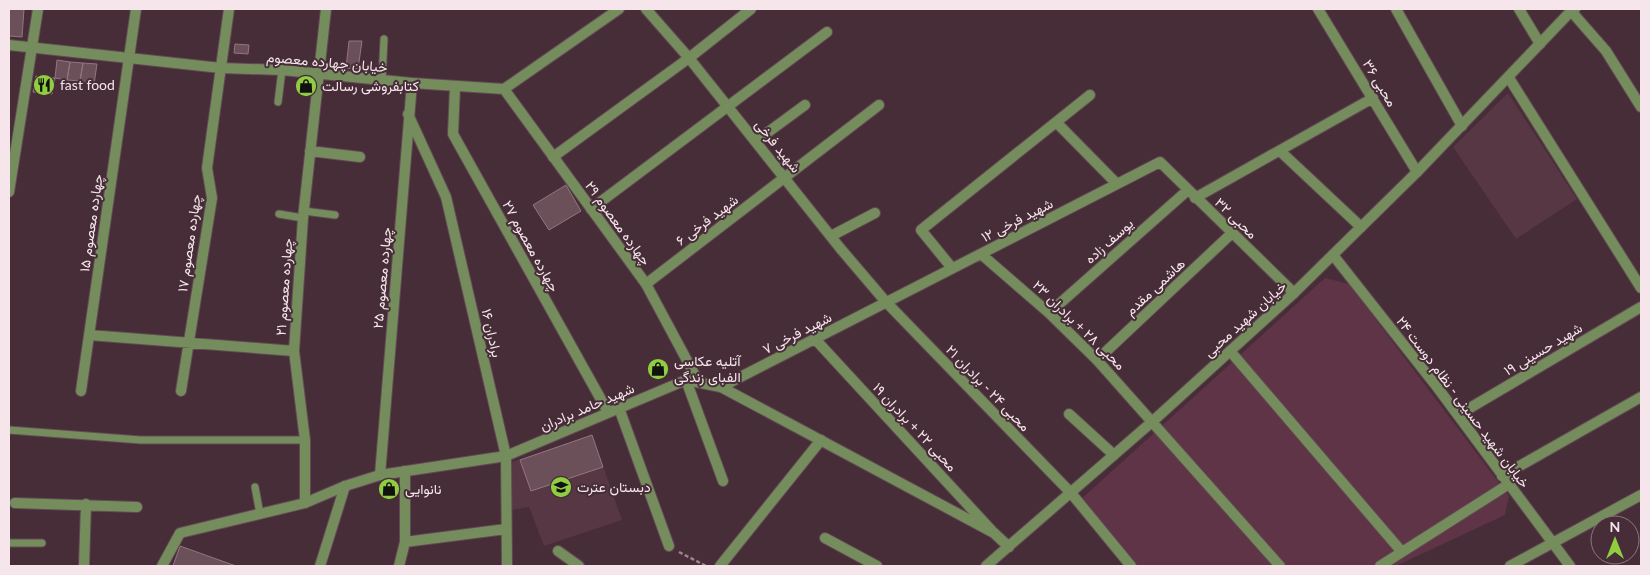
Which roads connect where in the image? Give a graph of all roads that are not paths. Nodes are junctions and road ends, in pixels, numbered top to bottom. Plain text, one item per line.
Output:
1 (38, 9) edge
2 (136, 9) edge
3 (229, 9) edge
4 (326, 9) edge
5 (619, 9) edge
6 (646, 9) edge
7 (751, 9) edge
8 (1318, 9) edge
9 (1396, 9) edge
10 (1520, 9) edge
11 (1573, 9) edge
12 (827, 32) dead end
13 (384, 39) dead end
14 (1540, 44) junction
15 (9, 45) edge
16 (33, 47) junction
17 (129, 58) junction
18 (689, 58) junction
19 (221, 68) junction
20 (282, 70) junction
21 (319, 74) junction
22 (1509, 78) junction
23 (382, 80) junction
24 (412, 83) junction
25 (454, 86) junction
26 (504, 89) junction
27 (1090, 95) dead end
28 (1373, 98) junction
29 (278, 102) dead end
30 (805, 105) dead end
31 (879, 105) dead end
32 (729, 107) junction
33 (1641, 107) edge
34 (408, 114) junction
35 (1056, 122) junction
36 (1462, 126) junction
37 (756, 141) junction
38 (1280, 150) junction
39 (310, 151) junction
40 (360, 157) dead end
41 (553, 157) junction
42 (1160, 162) joint
43 (1417, 172) junction
44 (786, 177) junction
45 (1117, 184) junction
46 (9, 192) edge
47 (1192, 194) junction
48 (592, 209) junction
49 (875, 213) dead end
50 (279, 214) dead end
51 (303, 214) junction
52 (335, 215) dead end
53 (1361, 227) junction
54 (1231, 234) junction
55 (831, 236) junction
56 (981, 254) junction
57 (1334, 255) junction
58 (952, 268) junction
59 (646, 284) junction
60 (1641, 288) edge
61 (1294, 293) junction
62 (886, 302) junction
63 (1641, 307) edge
64 (1049, 313) junction
65 (89, 334) junction
66 (815, 339) junction
67 (189, 343) junction
68 (294, 351) junction
69 (1230, 351) junction
70 (1097, 360) junction
71 (686, 380) junction
72 (698, 381) junction
73 (721, 388) junction
74 (181, 391) dead end
75 (80, 392) dead end
76 (1641, 396) edge
77 (619, 408) junction
78 (608, 412) junction
79 (1069, 414) dead end
80 (1458, 415) junction
81 (1153, 421) junction
82 (9, 430) edge
83 (305, 440) junction
84 (821, 440) junction
85 (1114, 455) junction
86 (506, 456) junction
87 (405, 471) junction
88 (380, 475) junction
89 (1505, 480) junction
90 (723, 481) dead end
91 (345, 486) junction
92 (256, 487) dead end
93 (1071, 493) junction
94 (1641, 495) edge
95 (15, 503) dead end
96 (305, 503) junction
97 (86, 504) junction
98 (137, 507) dead end
99 (260, 514) junction
100 (506, 529) junction
101 (994, 533) junction
102 (825, 538) dead end
103 (405, 542) junction
104 (1552, 542) junction
105 (9, 543) edge
106 (42, 544) dead end
107 (669, 546) road end
108 (1009, 547) junction
109 (558, 550) dead end
110 (1402, 552) junction
111 (84, 566) edge
112 (162, 566) edge
113 (320, 566) edge
114 (399, 566) edge
115 (507, 566) edge
116 (579, 566) edge
117 (720, 566) edge
118 (877, 566) edge
119 (986, 566) edge
120 (1131, 566) edge
121 (1280, 566) edge
122 (1380, 566) edge
123 (1510, 566) edge
124 (1570, 566) edge

1 - 16 street
2 - 17 street, چهارده معصوم ۱۵
3 - 19 street, چهارده معصوم ۱۷
4 - 21 street, چهارده معصوم ۲۱
5 - 26 street
6 - 18 street, شهید فرخی
7 - 18 street
8 - 28 street, محبی ۳۶
9 - 36 street
10 - 14 street
11 - 14 street, خیابان شهید محبی
11 - 33 street
12 - 32 street
13 - 23 lane
14 - 22 street, خیابان شهید محبی
15 - 16 street, خیابان چهارده معصوم
16 - 17 street, خیابان چهارده معصوم
16 - 46 street
17 - 19 street, خیابان چهارده معصوم
17 - 65 street, چهارده معصوم ۱۵
18 - 32 street, شهید فرخی
18 - 41 street
19 - 20 street, خیابان چهارده معصوم
19 - 67 street, چهارده معصوم ۱۷
20 - 21 street, خیابان چهارده معصوم
20 - 29 lane
21 - 23 street, خیابان چهارده معصوم
21 - 39 street, چهارده معصوم ۲۱
22 - 36 street, خیابان شهید محبی
22 - 60 street
23 - 24 street, خیابان چهارده معصوم
24 - 25 street, خیابان چهارده معصوم
24 - 34 street, چهارده معصوم ۲۵
25 - 26 street, خیابان چهارده معصوم
25 - 78 street, چهارده معصوم ۲۷
26 - 41 street, چهارده معصوم ۲۹
27 - 35 street
28 - 38 street, یوسف زاده
28 - 43 street, محبی ۳۶
30 - 37 street
31 - 44 street, شهید فرخی ۶
32 - 37 street, شهید فرخی
32 - 48 street
34 - 86 street, برادران ۱۶
34 - 88 street, چهارده معصوم ۲۵
35 - 45 street
35 - 58 street
36 - 43 street, خیابان شهید محبی
37 - 44 street, شهید فرخی
38 - 47 street, یوسف زاده
38 - 53 street
39 - 40 street
39 - 51 street, چهارده معصوم ۲۱
41 - 48 street, چهارده معصوم ۲۹
42 - 45 street, شهید فرخی ۱۲
42 - 47 street, محبی ۳۲
43 - 53 street, خیابان شهید محبی
44 - 55 street, شهید فرخی
44 - 59 street, شهید فرخی ۶
45 - 56 street, شهید فرخی ۱۲
47 - 54 street, محبی ۳۲
47 - 64 street, یوسف زاده
48 - 59 street, چهارده معصوم ۲۹
49 - 55 street
50 - 51 lane
51 - 52 lane
51 - 68 street, چهارده معصوم ۲۱
53 - 57 street, خیابان شهید محبی
54 - 61 street, محبی ۳۲
54 - 70 street, هاشمی مقدم
55 - 62 street, شهید فرخی
56 - 58 street, شهید فرخی ۱۲
56 - 64 street, محبی ۲۸ + برادران ۲۳
57 - 61 street, خیابان شهید محبی
57 - 80 street, خیابان شهید حسینی - نظام دوست ۲۴
58 - 62 street, شهید فرخی ۱۲
59 - 72 street, چهارده معصوم ۲۹
61 - 69 street, خیابان شهید محبی
62 - 66 street, شهید فرخی ۷
62 - 93 street, محبی ۲۴ - برادران ۲۱
63 - 80 street, شهید حسینی ۱۹
64 - 70 street, محبی ۲۸ + برادران ۲۳
65 - 67 street
65 - 75 street, چهارده معصوم ۱۵
66 - 73 street, شهید فرخی ۷
66 - 101 street, محبی ۲۲ + برادران ۱۹
67 - 68 street
67 - 74 street, چهارده معصوم ۱۷
68 - 83 street, چهارده معصوم ۲۱
69 - 81 street, خیابان شهید محبی
69 - 110 street
70 - 81 street, محبی ۲۸ + برادران ۲۳
71 - 72 street, شهید حامد برادران
71 - 77 street, شهید حامد برادران
71 - 90 street
72 - 73 street, شهید حامد برادران
73 - 84 street, شهید حامد برادران
76 - 89 street
77 - 78 street, شهید حامد برادران
77 - 107 street
78 - 86 street, شهید حامد برادران
79 - 85 street
80 - 89 street, خیابان شهید حسینی - نظام دوست ۲۴
81 - 85 street, خیابان شهید محبی
81 - 121 street, محبی ۲۸ + برادران ۲۳
82 - 83 lane
83 - 96 street, چهارده معصوم ۲۱
84 - 101 street, شهید حامد برادران
84 - 117 street
85 - 93 street, خیابان شهید محبی
86 - 87 street, شهید حامد برادران
86 - 100 street, برادران ۱۶
87 - 88 street, شهید حامد برادران
87 - 103 street
88 - 91 street, شهید حامد برادران
89 - 104 street, خیابان شهید حسینی - نظام دوست ۲۴
89 - 110 street
91 - 96 street, شهید حامد برادران
91 - 113 street
92 - 99 lane
93 - 108 street, خیابان شهید محبی
93 - 120 street, محبی ۲۴ - برادران ۲۱
94 - 104 street
95 - 97 street
96 - 99 street, شهید حامد برادران
97 - 98 street
97 - 111 street
99 - 112 street, شهید حامد برادران
100 - 103 street
100 - 115 street, برادران ۱۶
101 - 108 street, شهید حامد برادران
102 - 118 street
103 - 114 street
104 - 123 street
104 - 124 street, خیابان شهید حسینی - نظام دوست ۲۴
105 - 106 lane
108 - 119 street, خیابان شهید محبی
109 - 116 street
110 - 122 street

